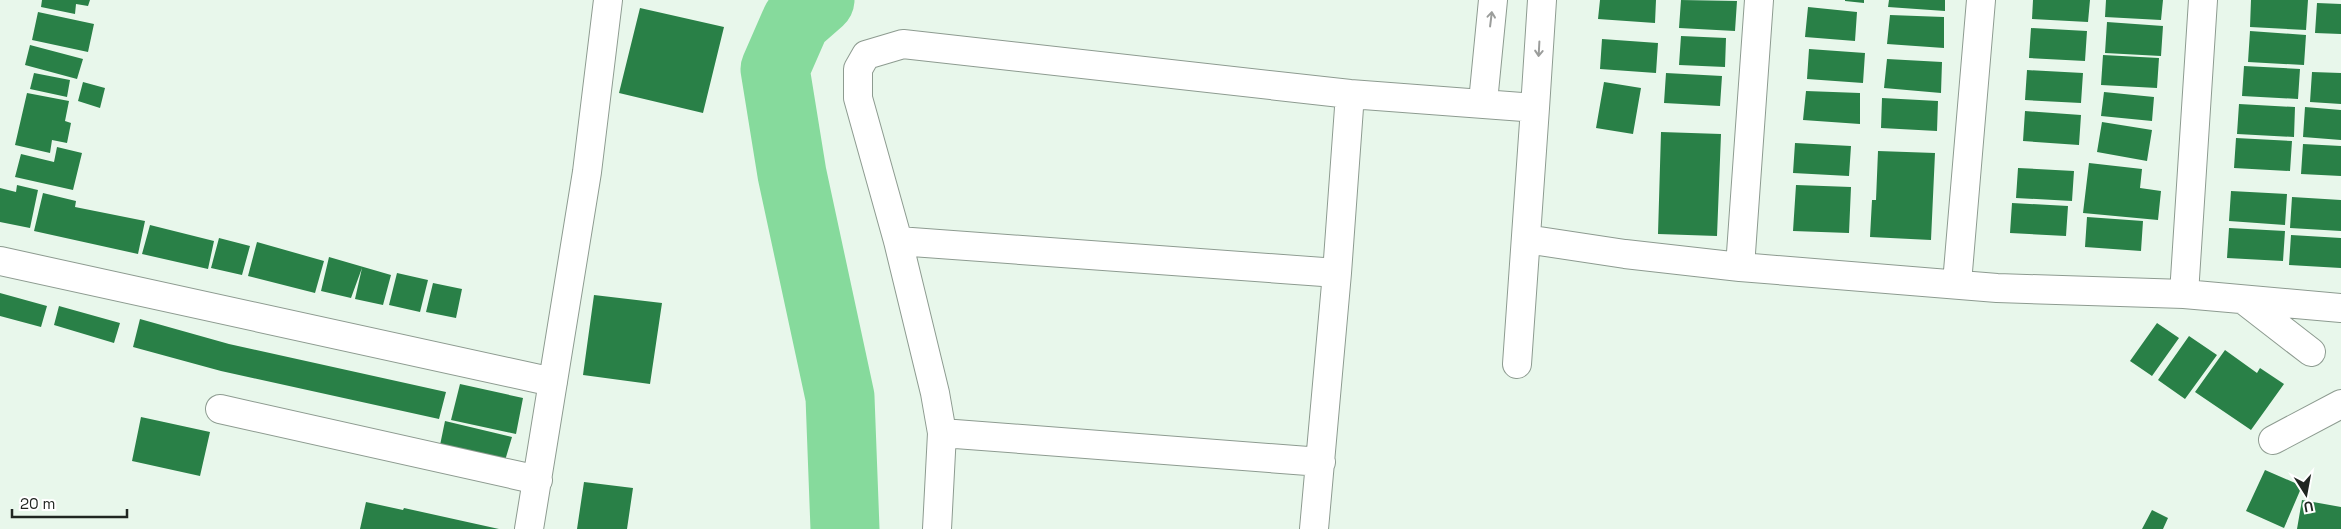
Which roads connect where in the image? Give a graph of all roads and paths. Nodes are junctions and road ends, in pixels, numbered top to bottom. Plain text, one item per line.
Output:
1 (608, 0) edge
2 (1493, 0) edge
3 (1542, 0) edge
4 (1759, 0) edge
5 (1981, 0) edge
6 (2203, 0) edge
7 (1350, 94) junction
8 (1483, 102) junction
9 (1535, 108) junction
10 (1526, 239) junction
11 (898, 241) junction
12 (0, 261) edge
13 (1740, 267) junction
14 (1337, 273) junction
15 (1957, 283) junction
16 (2184, 294) junction
17 (2245, 301) junction
18 (2341, 308) edge
19 (2311, 352) dead end
20 (1517, 364) dead end
21 (553, 382) junction
22 (2341, 404) edge
23 (220, 409) dead end
24 (942, 434) junction
25 (2273, 440) dead end
26 (1321, 462) junction
27 (538, 480) junction
28 (529, 529) edge
29 (937, 529) edge
30 (1314, 529) edge

1 - 21 street
8 -> 2 street
3 -> 9 street
4 - 13 street
5 - 15 street
6 - 16 street
7 - 8 street
7 - 11 street
7 - 14 street
8 - 9 street
9 - 10 street
10 - 13 street
10 - 20 street
11 - 14 street
11 - 24 street
12 - 21 street
13 - 15 street
14 - 26 street
15 - 16 street
16 - 17 street
17 - 18 street
17 - 19 street
21 - 27 street
22 - 25 street
23 - 27 street
24 - 26 street
24 - 29 street
26 - 30 street
27 - 28 street

